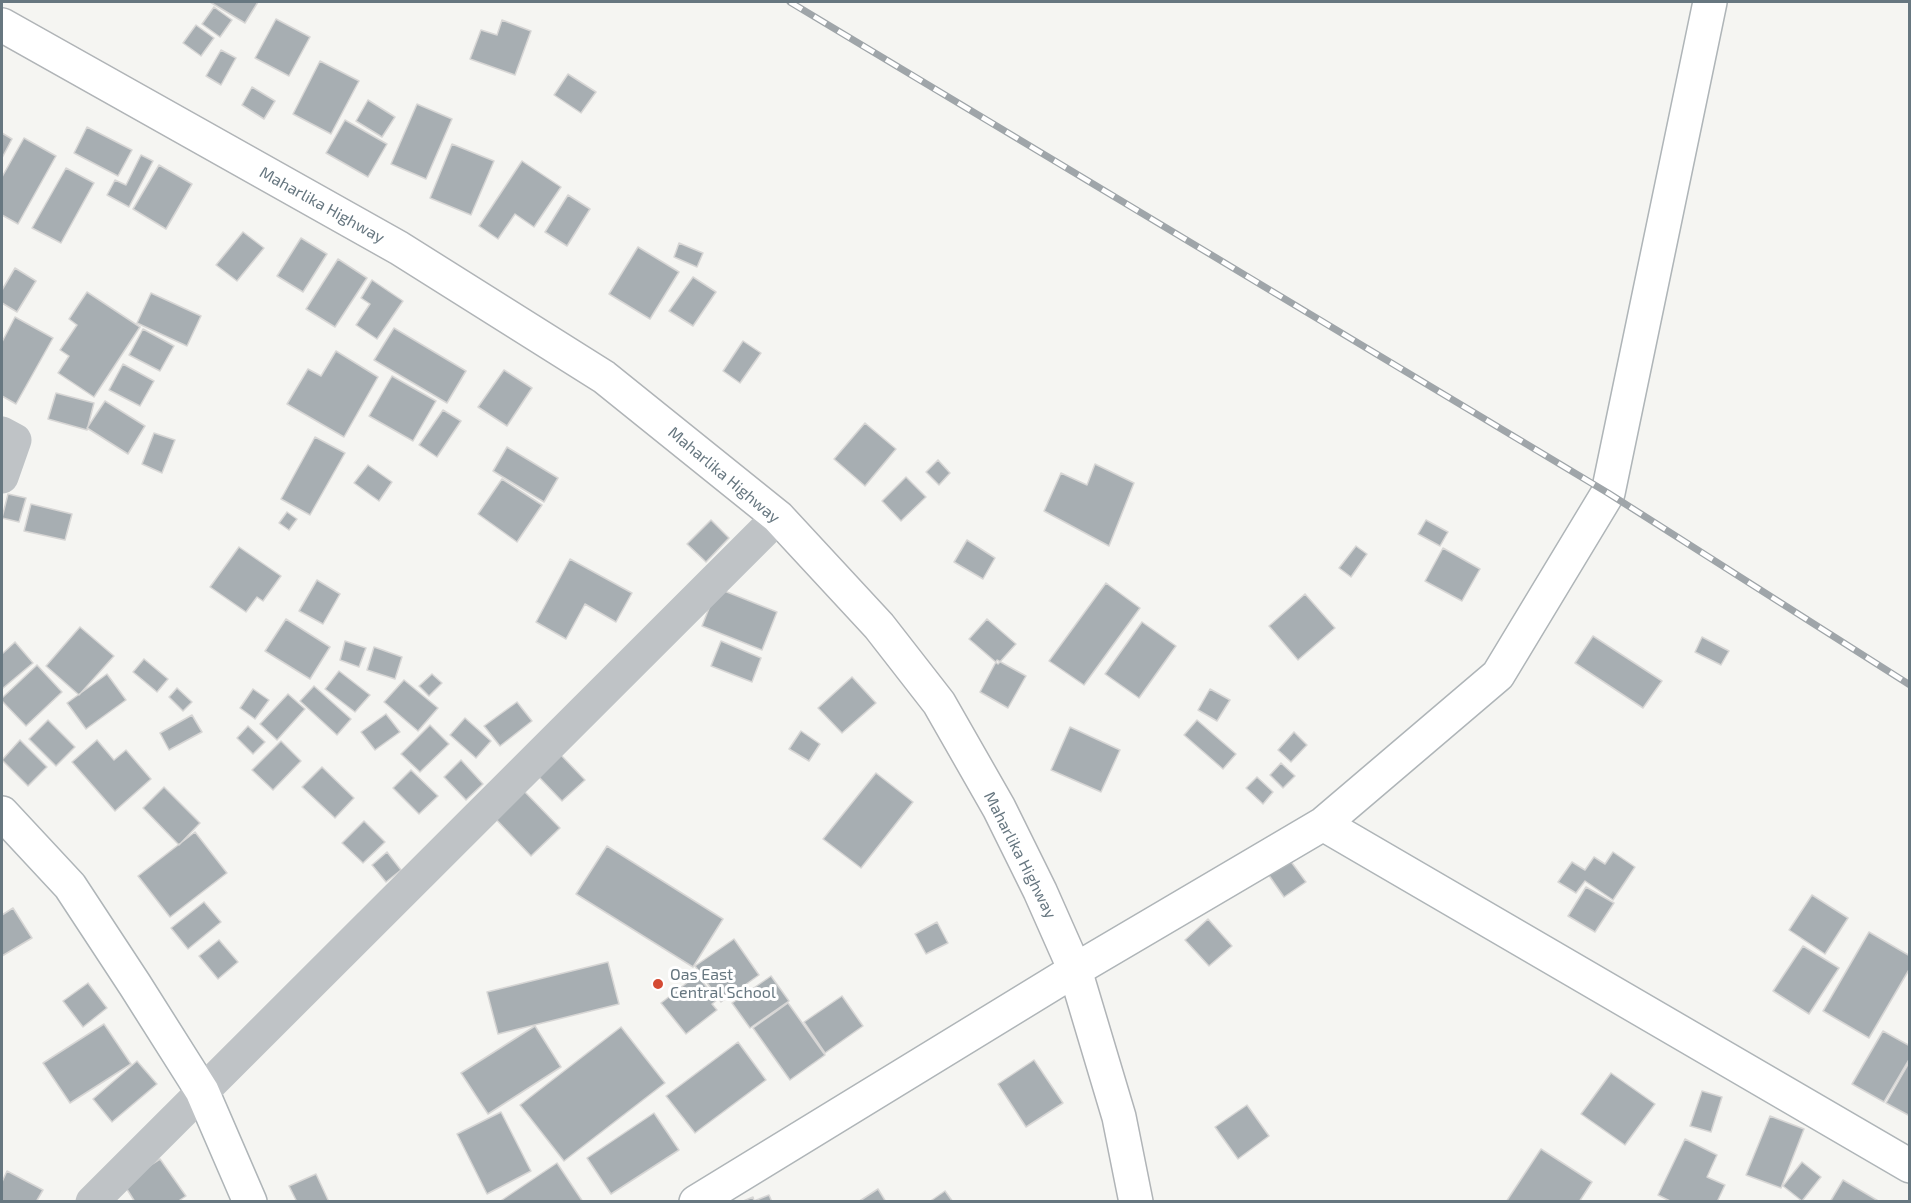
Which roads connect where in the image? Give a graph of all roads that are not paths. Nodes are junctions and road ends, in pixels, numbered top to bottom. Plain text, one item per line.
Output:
1 (1710, 2) edge
2 (2, 25) edge
3 (8, 436) edge
4 (2, 477) edge
5 (778, 517) junction
6 (2, 813) edge
7 (1323, 824) junction
8 (1076, 970) junction
9 (202, 1091) junction
10 (1910, 1166) edge
11 (92, 1202) edge
12 (250, 1202) edge
13 (696, 1202) edge
14 (1136, 1202) edge

1 - 7 main road
2 - 5 main road, Maharlika Highway
3 - 4 street
5 - 8 main road, Maharlika Highway
5 - 9 street
6 - 9 main road
7 - 8 main road
7 - 10 main road
8 - 13 main road
8 - 14 main road, Maharlika Highway
9 - 11 street
9 - 12 main road

